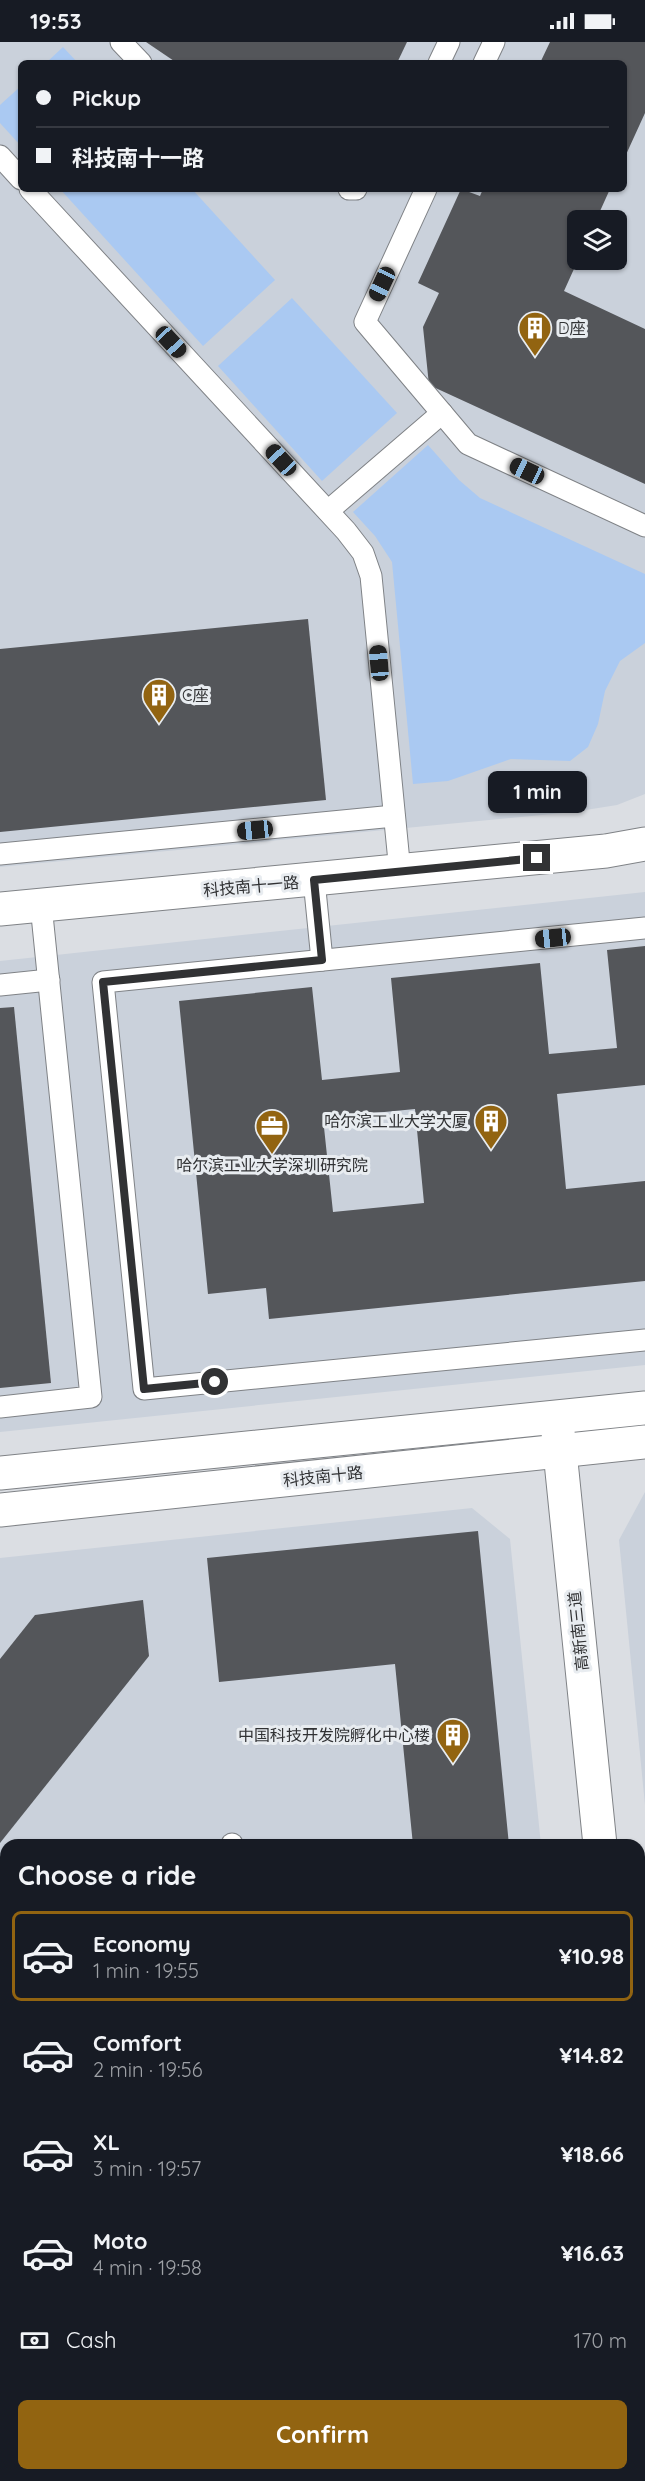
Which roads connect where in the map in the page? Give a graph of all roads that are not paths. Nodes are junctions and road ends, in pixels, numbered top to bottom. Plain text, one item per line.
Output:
1 (121, 42) edge
2 (449, 42) edge
3 (494, 42) edge
4 (138, 60) edge
5 (440, 60) edge
6 (485, 60) edge
7 (0, 156) edge
8 (18, 176) edge
9 (33, 192) edge
10 (425, 192) edge
11 (442, 413) junction
12 (328, 512) junction
13 (645, 526) edge
14 (394, 816) junction
15 (645, 844) edge
16 (0, 854) edge
17 (400, 872) junction
18 (314, 880) junction
19 (41, 905) junction
20 (0, 909) edge
21 (645, 928) edge
22 (322, 960) junction
23 (49, 980) junction
24 (0, 985) edge
25 (645, 1340) edge
26 (0, 1407) edge
27 (645, 1408) edge
28 (556, 1418) junction
29 (645, 1442) edge
30 (560, 1452) junction
31 (0, 1473) edge
32 (0, 1510) edge
33 (599, 1839) edge

1 - 4 lane
2 - 5 lane
3 - 6 lane
7 - 8 lane
9 - 12 lane
10 - 11 lane
11 - 12 lane
11 - 13 lane
12 - 14 lane
14 - 16 lane
14 - 17 lane
15 - 17 street, 科技南十一路
17 - 18 street, 科技南十一路
18 - 19 street, 科技南十一路
18 - 22 lane
19 - 20 street, 科技南十一路
19 - 23 lane
21 - 22 lane
22 - 25 lane
23 - 24 lane
23 - 26 lane
27 - 28 street, 科技南十路
28 - 30 street, 高新南三道
28 - 31 street, 科技南十路
29 - 30 street, 科技南十路
30 - 32 street, 科技南十路
30 - 33 street, 高新南三道

